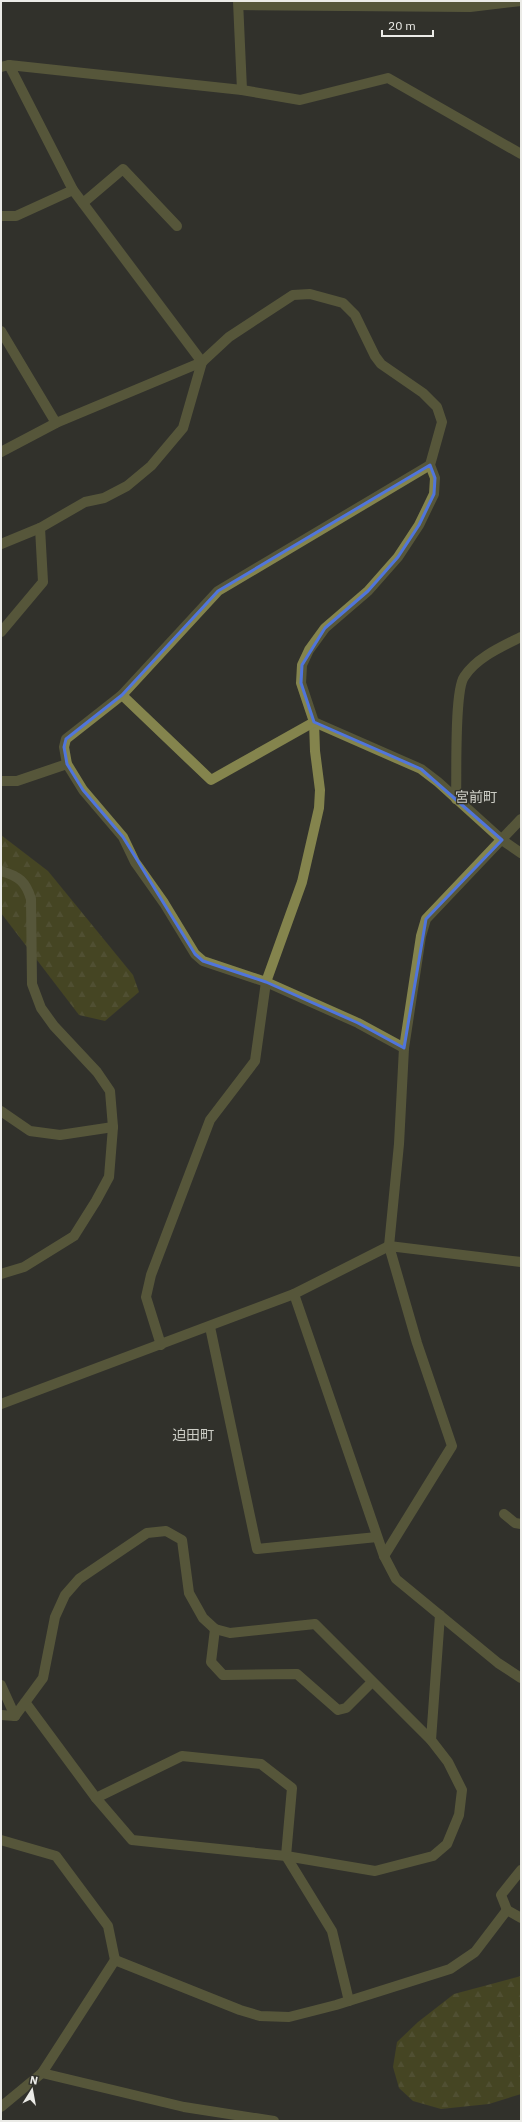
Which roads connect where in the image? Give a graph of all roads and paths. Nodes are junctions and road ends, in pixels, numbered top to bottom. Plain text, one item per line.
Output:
1 (521, 1) edge
2 (239, 3) edge
3 (5, 66) edge
4 (242, 90) junction
5 (521, 154) edge
6 (73, 190) junction
7 (83, 203) junction
8 (1, 216) edge
9 (177, 226) dead end
10 (1, 331) edge
11 (202, 362) junction
12 (56, 423) junction
13 (1, 452) edge
14 (430, 465) junction
15 (40, 528) junction
16 (1, 544) edge
17 (1, 632) edge
18 (521, 637) edge
19 (122, 695) junction
20 (314, 722) junction
21 (68, 764) junction
22 (1, 781) edge
23 (456, 799) junction
24 (521, 818) edge
25 (502, 840) junction
26 (521, 853) edge
27 (1, 871) edge
28 (266, 982) junction
29 (404, 1048) junction
30 (1, 1111) edge
31 (113, 1127) junction
32 (389, 1246) junction
33 (521, 1262) edge
34 (1, 1274) edge
35 (294, 1294) junction
36 (210, 1327) junction
37 (161, 1345) junction
38 (1, 1404) edge
39 (504, 1514) dead end
40 (521, 1524) edge
41 (377, 1537) junction
42 (384, 1556) junction
43 (440, 1615) junction
44 (215, 1629) junction
45 (521, 1678) edge
46 (372, 1682) junction
47 (1, 1685) edge
48 (25, 1702) junction
49 (1, 1715) edge
50 (15, 1716) junction
51 (431, 1740) junction
52 (96, 1798) junction
53 (1, 1840) edge
54 (286, 1856) junction
55 (521, 1870) edge
56 (507, 1910) junction
57 (521, 1918) edge
58 (115, 1960) junction
59 (348, 2001) junction
60 (42, 2073) junction
61 (1, 2108) edge
62 (274, 2121) edge

1 - 2 street
2 - 4 street
3 - 4 street
3 - 6 street
4 - 5 street
6 - 7 street
6 - 8 street
7 - 9 street
7 - 11 street
10 - 12 street
11 - 12 street
11 - 14 street
11 - 15 street
12 - 13 street
14 - 19 street
14 - 20 street
15 - 16 street
15 - 17 street
18 - 23 street
19 - 20 street
19 - 21 street
20 - 23 street
20 - 28 street
21 - 22 street
21 - 28 street
23 - 25 street
24 - 25 street
25 - 26 street
25 - 29 street
27 - 31 street
28 - 29 street
28 - 37 street
29 - 32 street
30 - 31 street
31 - 34 street
32 - 33 street
32 - 35 street
32 - 42 street
35 - 36 street
35 - 41 street
36 - 37 street
36 - 41 street
37 - 38 street
39 - 40 street
41 - 42 street
42 - 43 street
43 - 45 street
43 - 51 street
44 - 46 street
44 - 46 street
44 - 48 street
46 - 51 street
47 - 50 street
48 - 50 street
48 - 52 street
49 - 50 street
51 - 54 street
52 - 54 street
52 - 54 street
53 - 58 street
54 - 59 street
55 - 56 street
56 - 57 street
56 - 59 street
58 - 59 street
58 - 60 street
60 - 61 street
60 - 62 street

